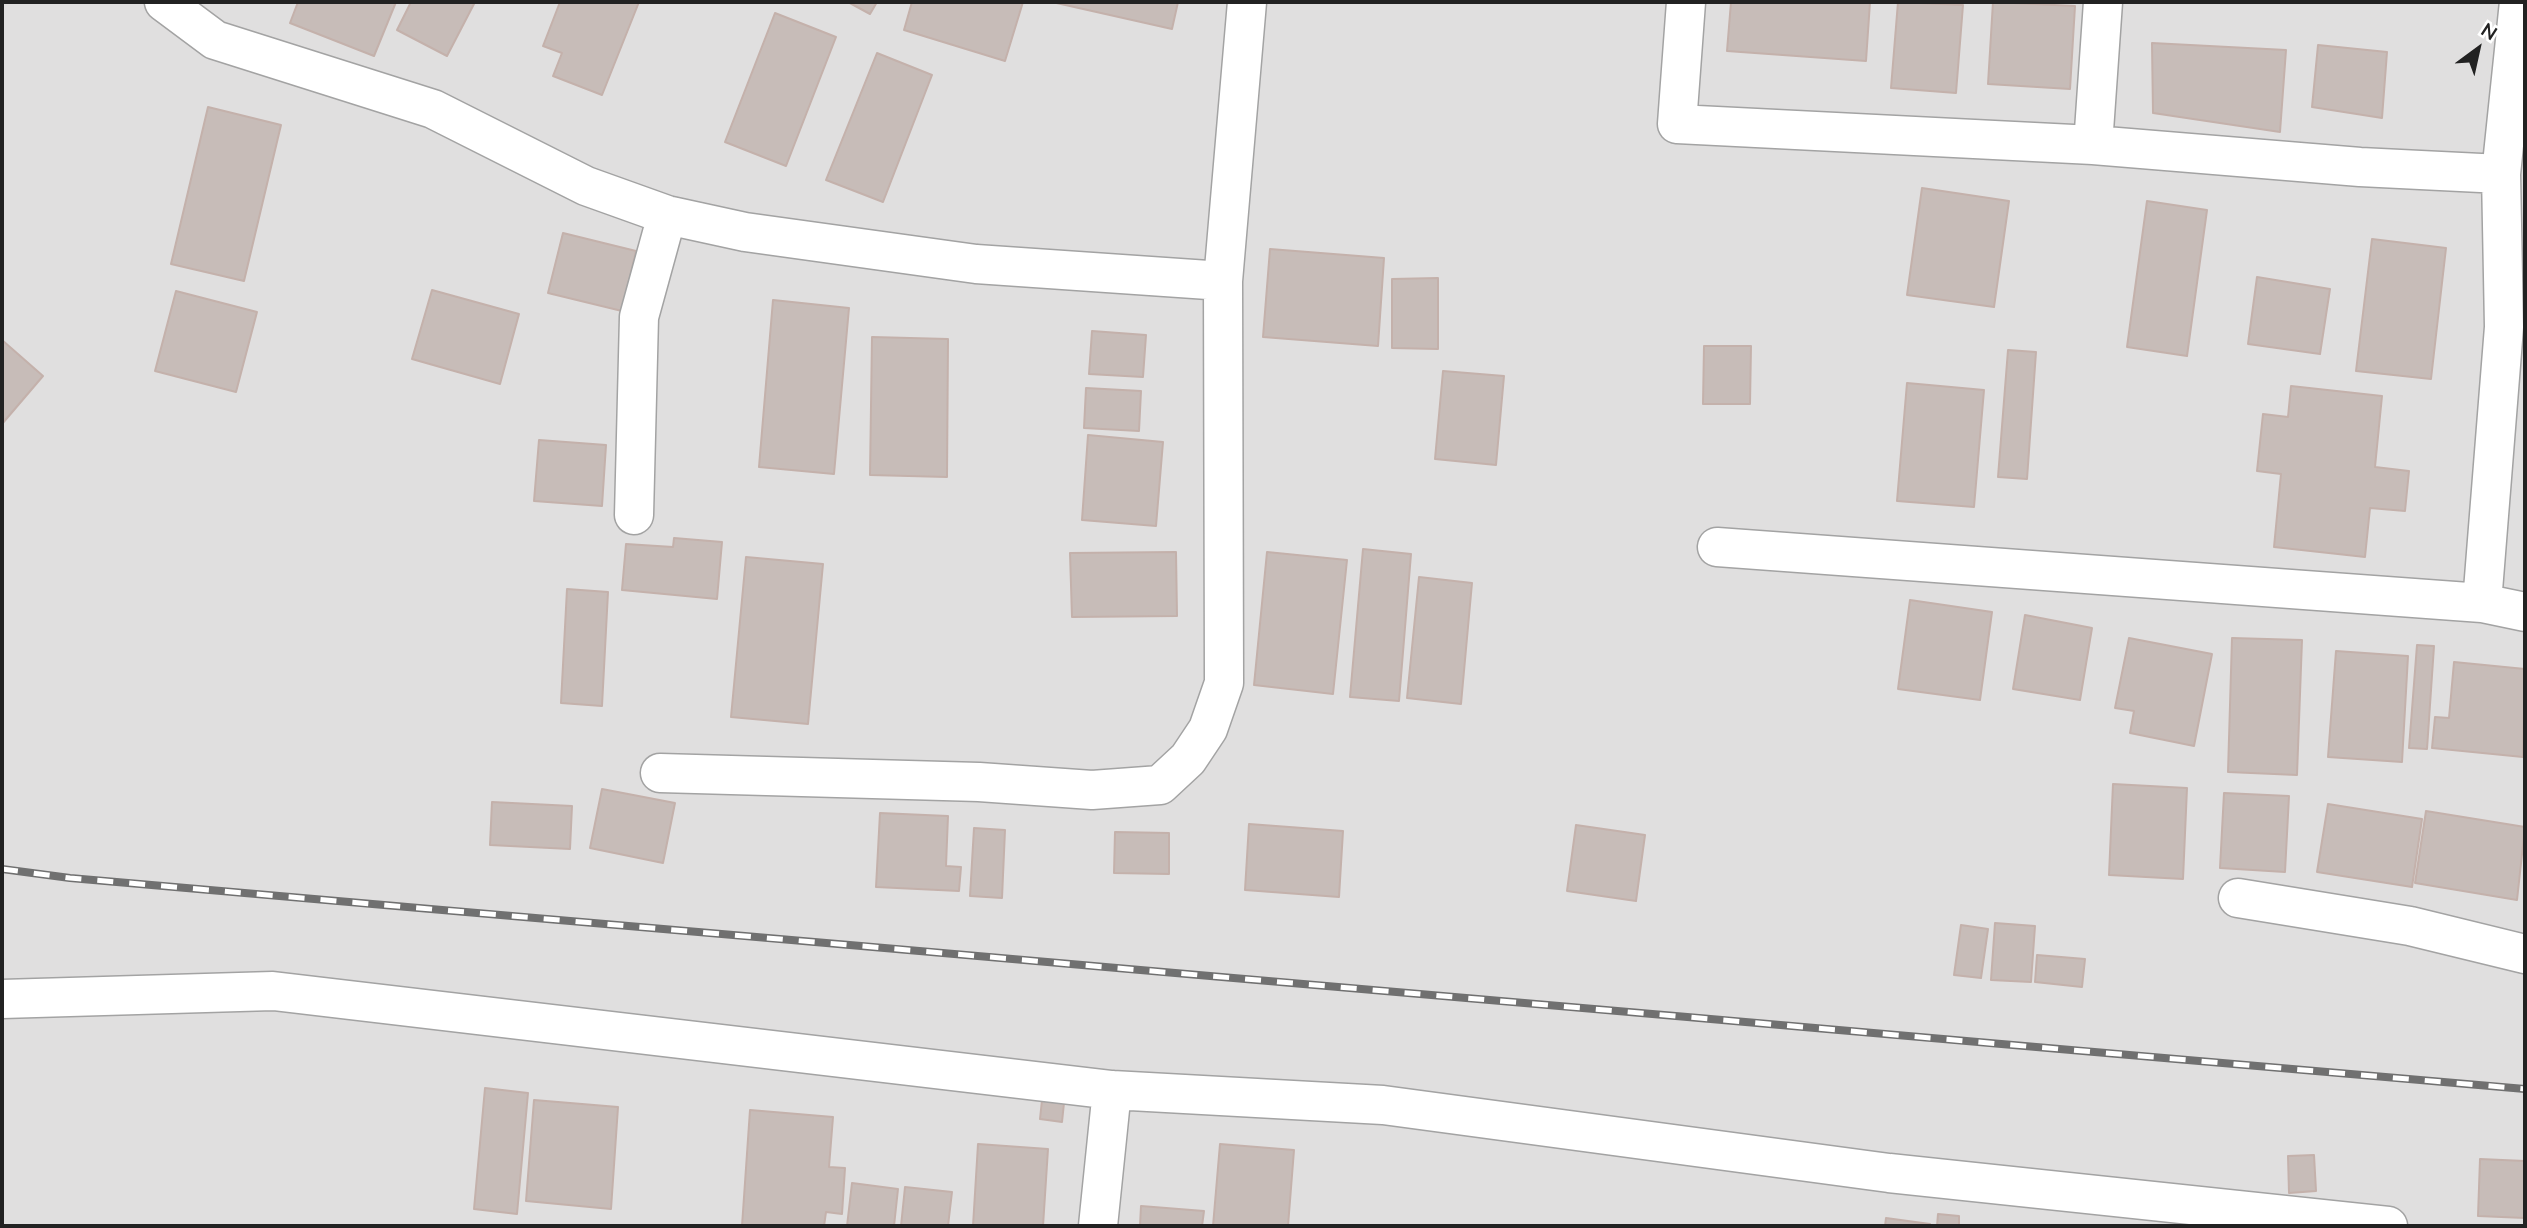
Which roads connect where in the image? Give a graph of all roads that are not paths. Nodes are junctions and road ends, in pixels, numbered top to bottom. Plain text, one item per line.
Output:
1 (164, 2) edge
2 (1247, 2) edge
3 (1686, 2) edge
4 (2103, 2) edge
5 (2519, 2) edge
6 (2093, 145) junction
7 (2501, 174) junction
8 (667, 215) junction
9 (1223, 281) junction
10 (634, 514) dead end
11 (1717, 547) dead end
12 (2482, 603) junction
13 (2525, 612) edge
14 (660, 773) dead end
15 (2238, 898) dead end
16 (2525, 954) edge
17 (2, 999) edge
18 (1112, 1090) junction
19 (1098, 1226) edge
20 (2388, 1226) edge

1 - 8 street
2 - 9 street
3 - 6 street
4 - 6 street
5 - 7 street
6 - 7 street
7 - 12 street
8 - 9 street
8 - 10 street
9 - 14 street
11 - 12 street
12 - 13 street
15 - 16 street
17 - 18 street
18 - 19 street
18 - 20 street

